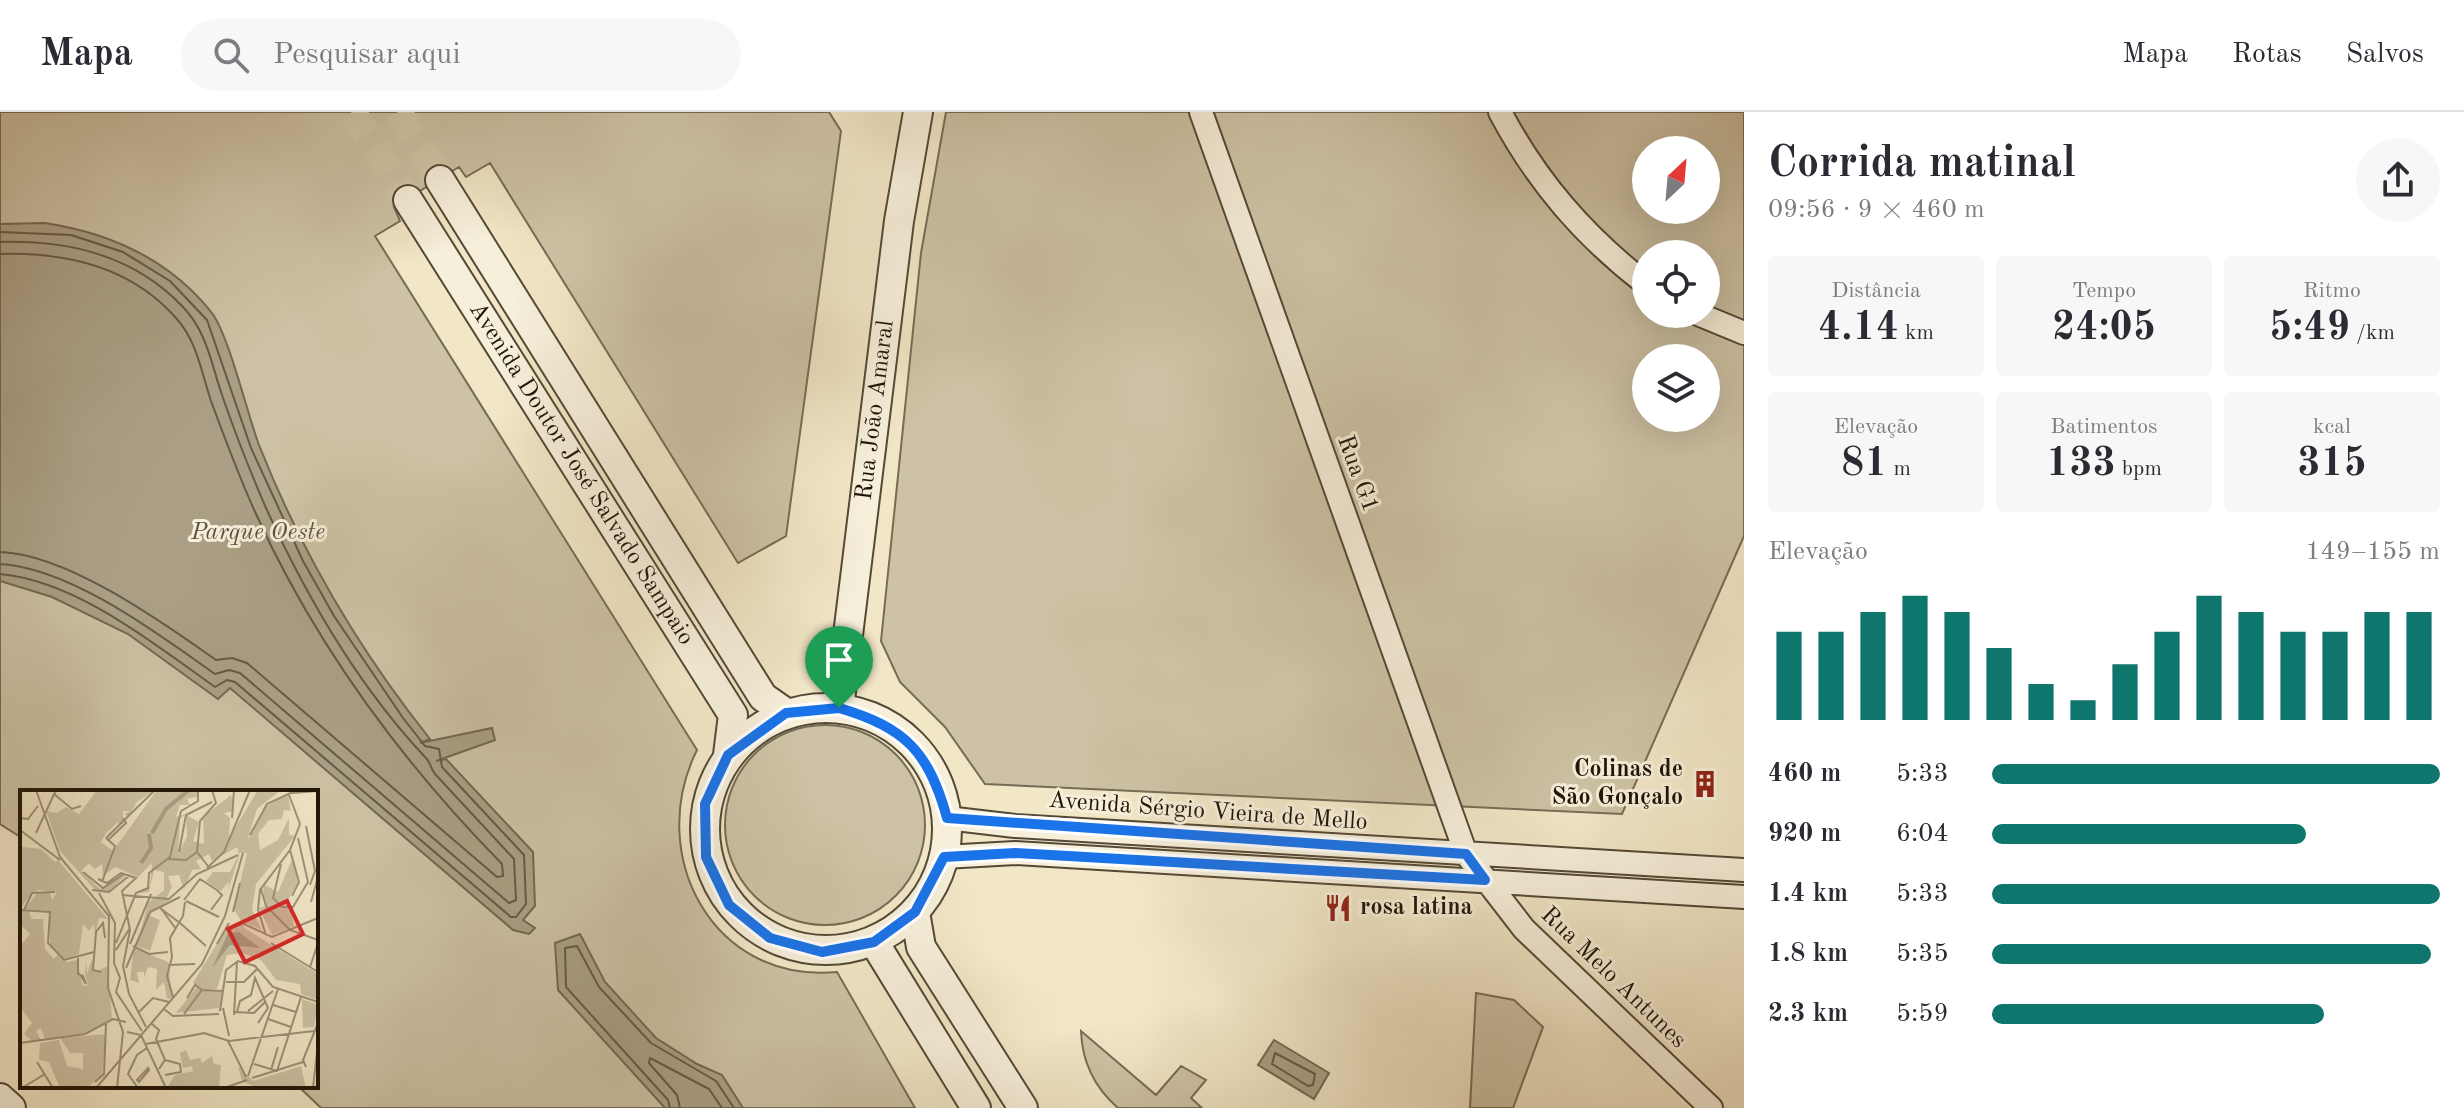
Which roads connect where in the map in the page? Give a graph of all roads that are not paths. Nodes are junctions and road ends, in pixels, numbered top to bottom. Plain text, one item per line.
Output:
1 (918, 112) edge
2 (1201, 112) edge
3 (1500, 112) edge
4 (440, 180) tunnel mouth
5 (408, 200) tunnel mouth
6 (1632, 273) edge
7 (1720, 323) edge
8 (1744, 333) edge
9 (839, 708) junction
10 (786, 713) junction
11 (728, 755) junction
12 (947, 818) junction
13 (1466, 854) junction
14 (944, 857) junction
15 (1744, 870) edge
16 (1485, 880) junction
17 (1744, 897) edge
18 (915, 912) junction
19 (874, 942) junction
20 (0, 1098) edge
21 (11, 1108) edge
22 (976, 1108) edge
23 (1023, 1108) edge
24 (1711, 1108) edge

1 - 9 street, Rua João Amaral
2 - 13 street, Rua G1
3 - 6 street
4 - 10 street, Avenida Doutor José Salvado Sampaio
5 - 11 street, Avenida Doutor José Salvado Sampaio
7 - 8 street
9 - 10 street
9 - 12 street
10 - 11 street
11 - 19 street
12 - 13 street, Avenida Sérgio Vieira de Mello
12 - 14 street
13 - 15 street, Avenida Sérgio Vieira de Mello
13 - 16 street
14 - 16 street, Avenida Sérgio Vieira de Mello
14 - 18 street
16 - 17 street, Avenida Sérgio Vieira de Mello
16 - 24 street, Rua Melo Antunes
18 - 19 street
18 - 23 street
19 - 22 street
20 - 21 street

